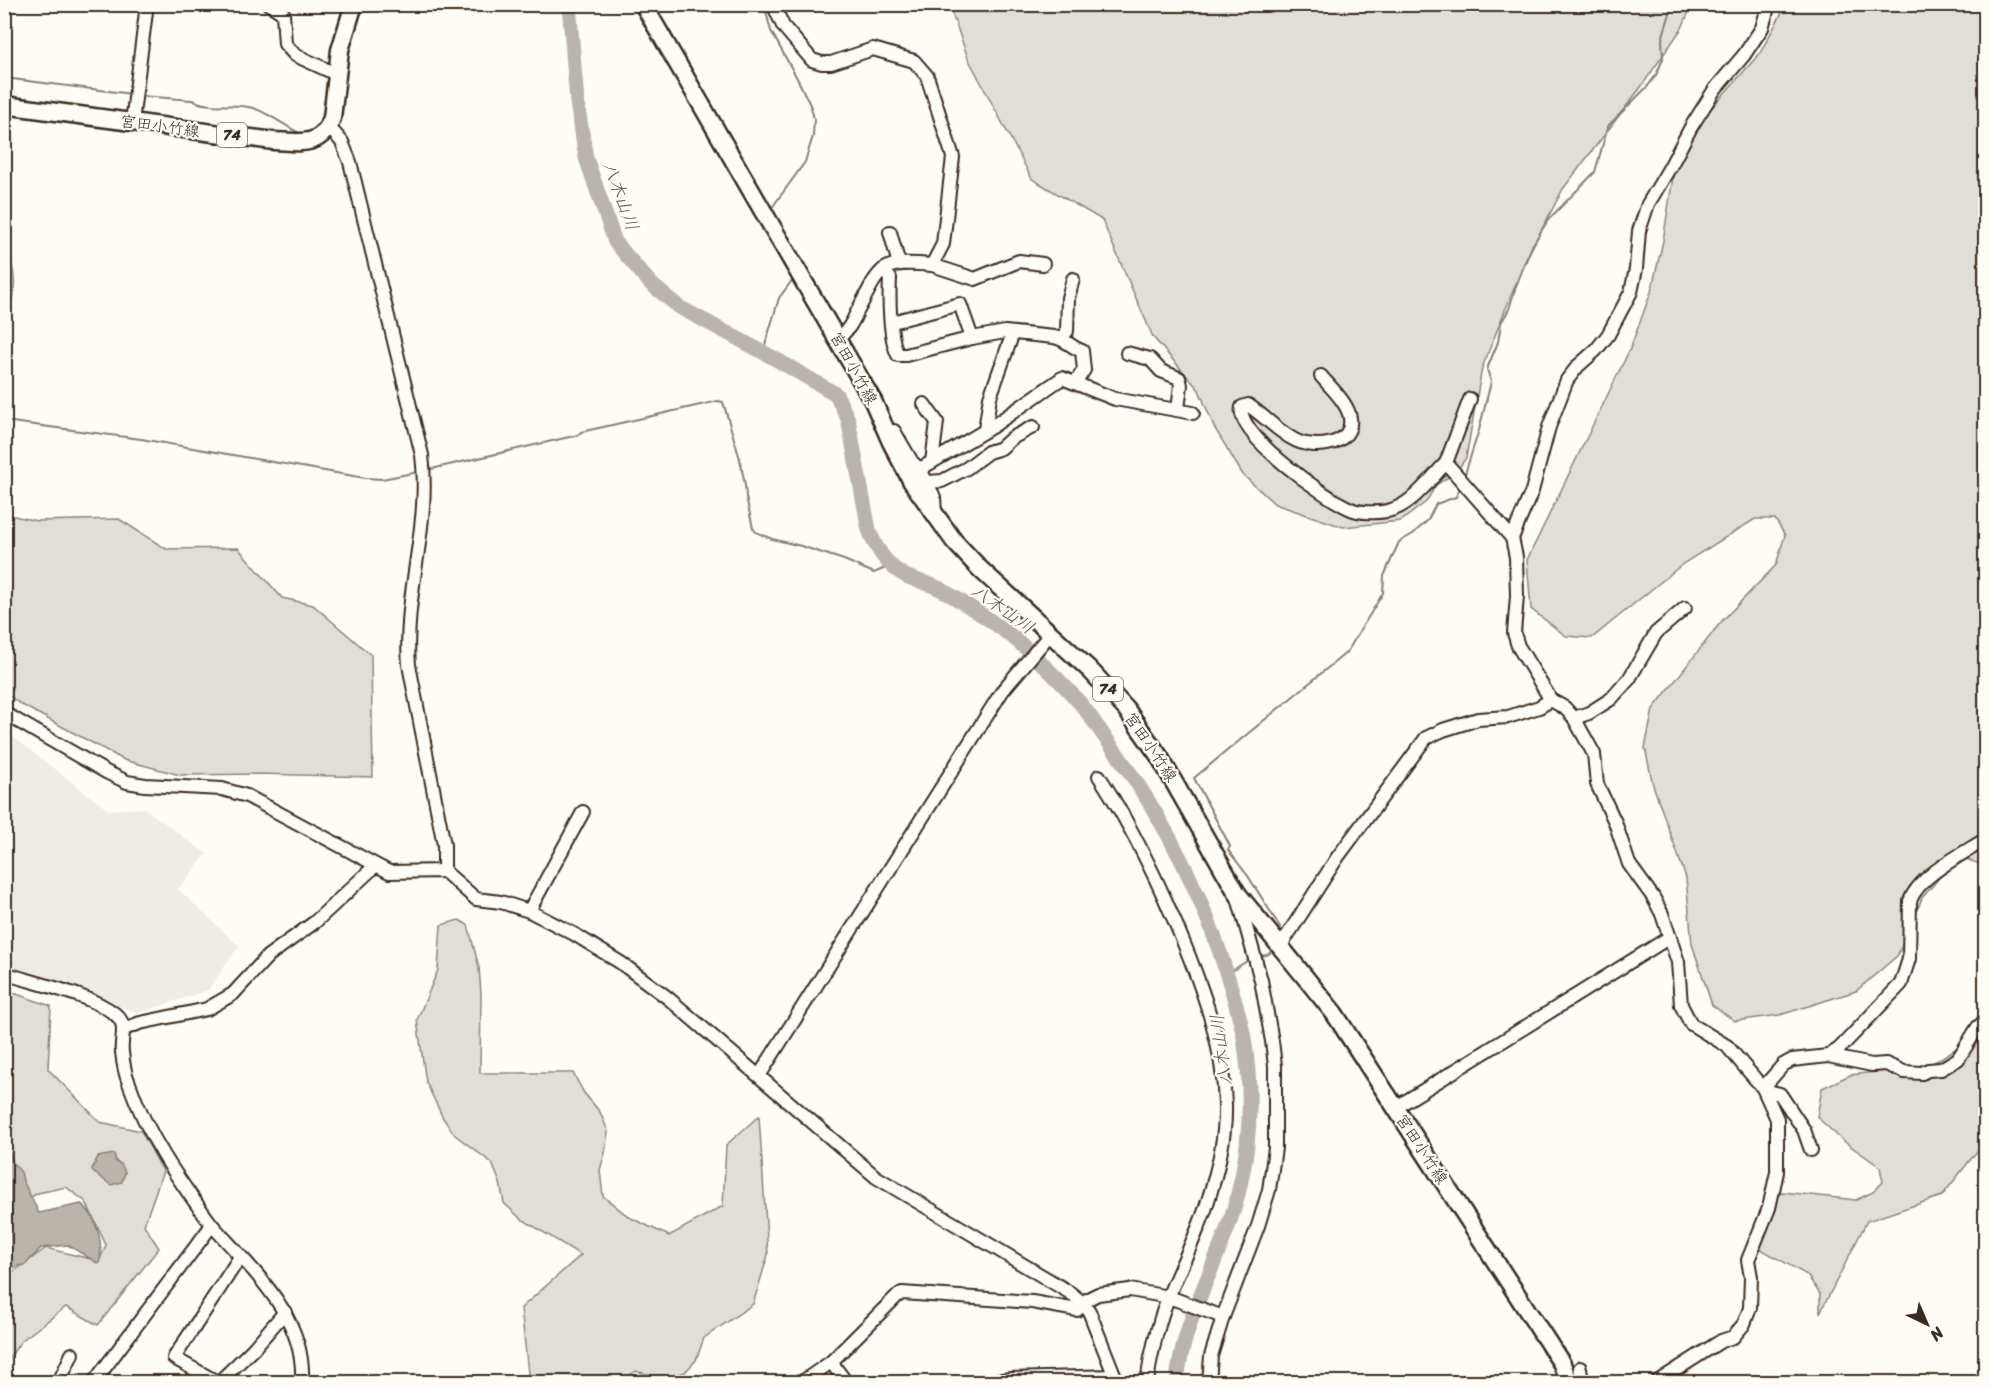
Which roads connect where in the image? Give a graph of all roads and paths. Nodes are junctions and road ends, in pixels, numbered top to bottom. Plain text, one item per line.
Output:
1 (147, 4) edge
2 (269, 4) edge
3 (354, 4) edge
4 (643, 4) edge
5 (773, 4) edge
6 (1769, 4) edge
7 (336, 74) junction
8 (4, 105) edge
9 (132, 122) junction
10 (329, 127) junction
11 (890, 232) dead end
12 (899, 264) junction
13 (1043, 264) dead end
14 (932, 266) junction
15 (883, 270) junction
16 (1072, 279) dead end
17 (892, 322) junction
18 (1013, 333) junction
19 (838, 338) junction
20 (972, 338) junction
21 (1062, 338) junction
22 (1127, 353) dead end
23 (1321, 376) dead end
24 (1075, 383) junction
25 (1470, 399) dead end
26 (924, 404) dead end
27 (1178, 409) junction
28 (1193, 413) dead end
29 (880, 417) junction
30 (1033, 427) dead end
31 (985, 430) junction
32 (933, 462) junction
33 (1446, 462) junction
34 (920, 469) junction
35 (927, 482) junction
36 (934, 515) junction
37 (1512, 537) junction
38 (1685, 608) dead end
39 (1046, 638) junction
40 (1551, 700) junction
41 (4, 713) edge
42 (1574, 718) junction
43 (1099, 776) dead end
44 (583, 812) dead end
45 (1986, 839) edge
46 (375, 866) junction
47 (444, 872) junction
48 (1237, 892) junction
49 (529, 911) junction
50 (1670, 937) junction
51 (1280, 947) junction
52 (4, 973) edge
53 (1986, 1020) edge
54 (124, 1029) junction
55 (1828, 1056) junction
56 (759, 1076) junction
57 (1763, 1089) junction
58 (1395, 1107) junction
59 (1811, 1150) dead end
60 (212, 1224) junction
61 (240, 1257) junction
62 (1168, 1297) junction
63 (1083, 1303) junction
64 (285, 1312) junction
65 (1223, 1317) junction
66 (72, 1354) dead end
67 (831, 1362) junction
68 (1580, 1368) dead end
69 (1115, 1379) edge
70 (1658, 1382) edge
71 (60, 1383) edge
72 (94, 1383) edge
73 (218, 1383) edge
74 (302, 1383) edge
75 (802, 1383) edge
76 (846, 1383) edge
77 (984, 1383) edge
78 (1147, 1383) edge
79 (1209, 1383) edge
80 (1569, 1383) edge
81 (1582, 1383) edge

1 - 9 street
2 - 7 street
3 - 7 main road
4 - 19 main road, 宮田小竹線 / 74
5 - 14 street
6 - 37 street
7 - 10 main road
8 - 9 main road, 宮田小竹線 / 74
9 - 10 main road, 宮田小竹線 / 74
10 - 47 street
11 - 12 street
12 - 14 street
12 - 15 street
13 - 14 street
15 - 17 street
15 - 19 street
16 - 21 street
17 - 20 street
17 - 20 street
18 - 20 street
18 - 21 street
18 - 31 street
19 - 29 main road, 宮田小竹線 / 74
21 - 24 street
22 - 27 street
23 - 33 street
24 - 27 street
24 - 31 street
25 - 33 street
26 - 32 street
27 - 28 street
29 - 34 street
29 - 36 main road, 宮田小竹線 / 74
30 - 35 street
31 - 32 street
32 - 34 street
33 - 37 street
34 - 35 street
35 - 36 street
36 - 39 main road, 宮田小竹線 / 74
37 - 40 street
38 - 42 street
39 - 48 main road, 宮田小竹線 / 74
39 - 56 street
40 - 42 street
40 - 51 street
41 - 46 street
42 - 50 street
43 - 62 street
44 - 49 street
45 - 55 street
46 - 47 street
46 - 54 street
47 - 49 street
48 - 51 main road, 宮田小竹線 / 74
48 - 65 street
49 - 56 street
50 - 57 street
50 - 58 street
51 - 58 main road, 宮田小竹線 / 74
52 - 54 street
53 - 55 street
54 - 60 street
55 - 57 street
56 - 63 street
57 - 59 street
57 - 70 street
58 - 80 main road, 宮田小竹線 / 74
60 - 61 street
60 - 72 street
61 - 64 street
61 - 73 street
62 - 63 street
62 - 65 street
62 - 78 street
63 - 67 street
63 - 69 street
64 - 73 street
64 - 74 street
65 - 79 street
66 - 71 street
67 - 75 street
67 - 76 street
68 - 81 street
69 - 77 street

